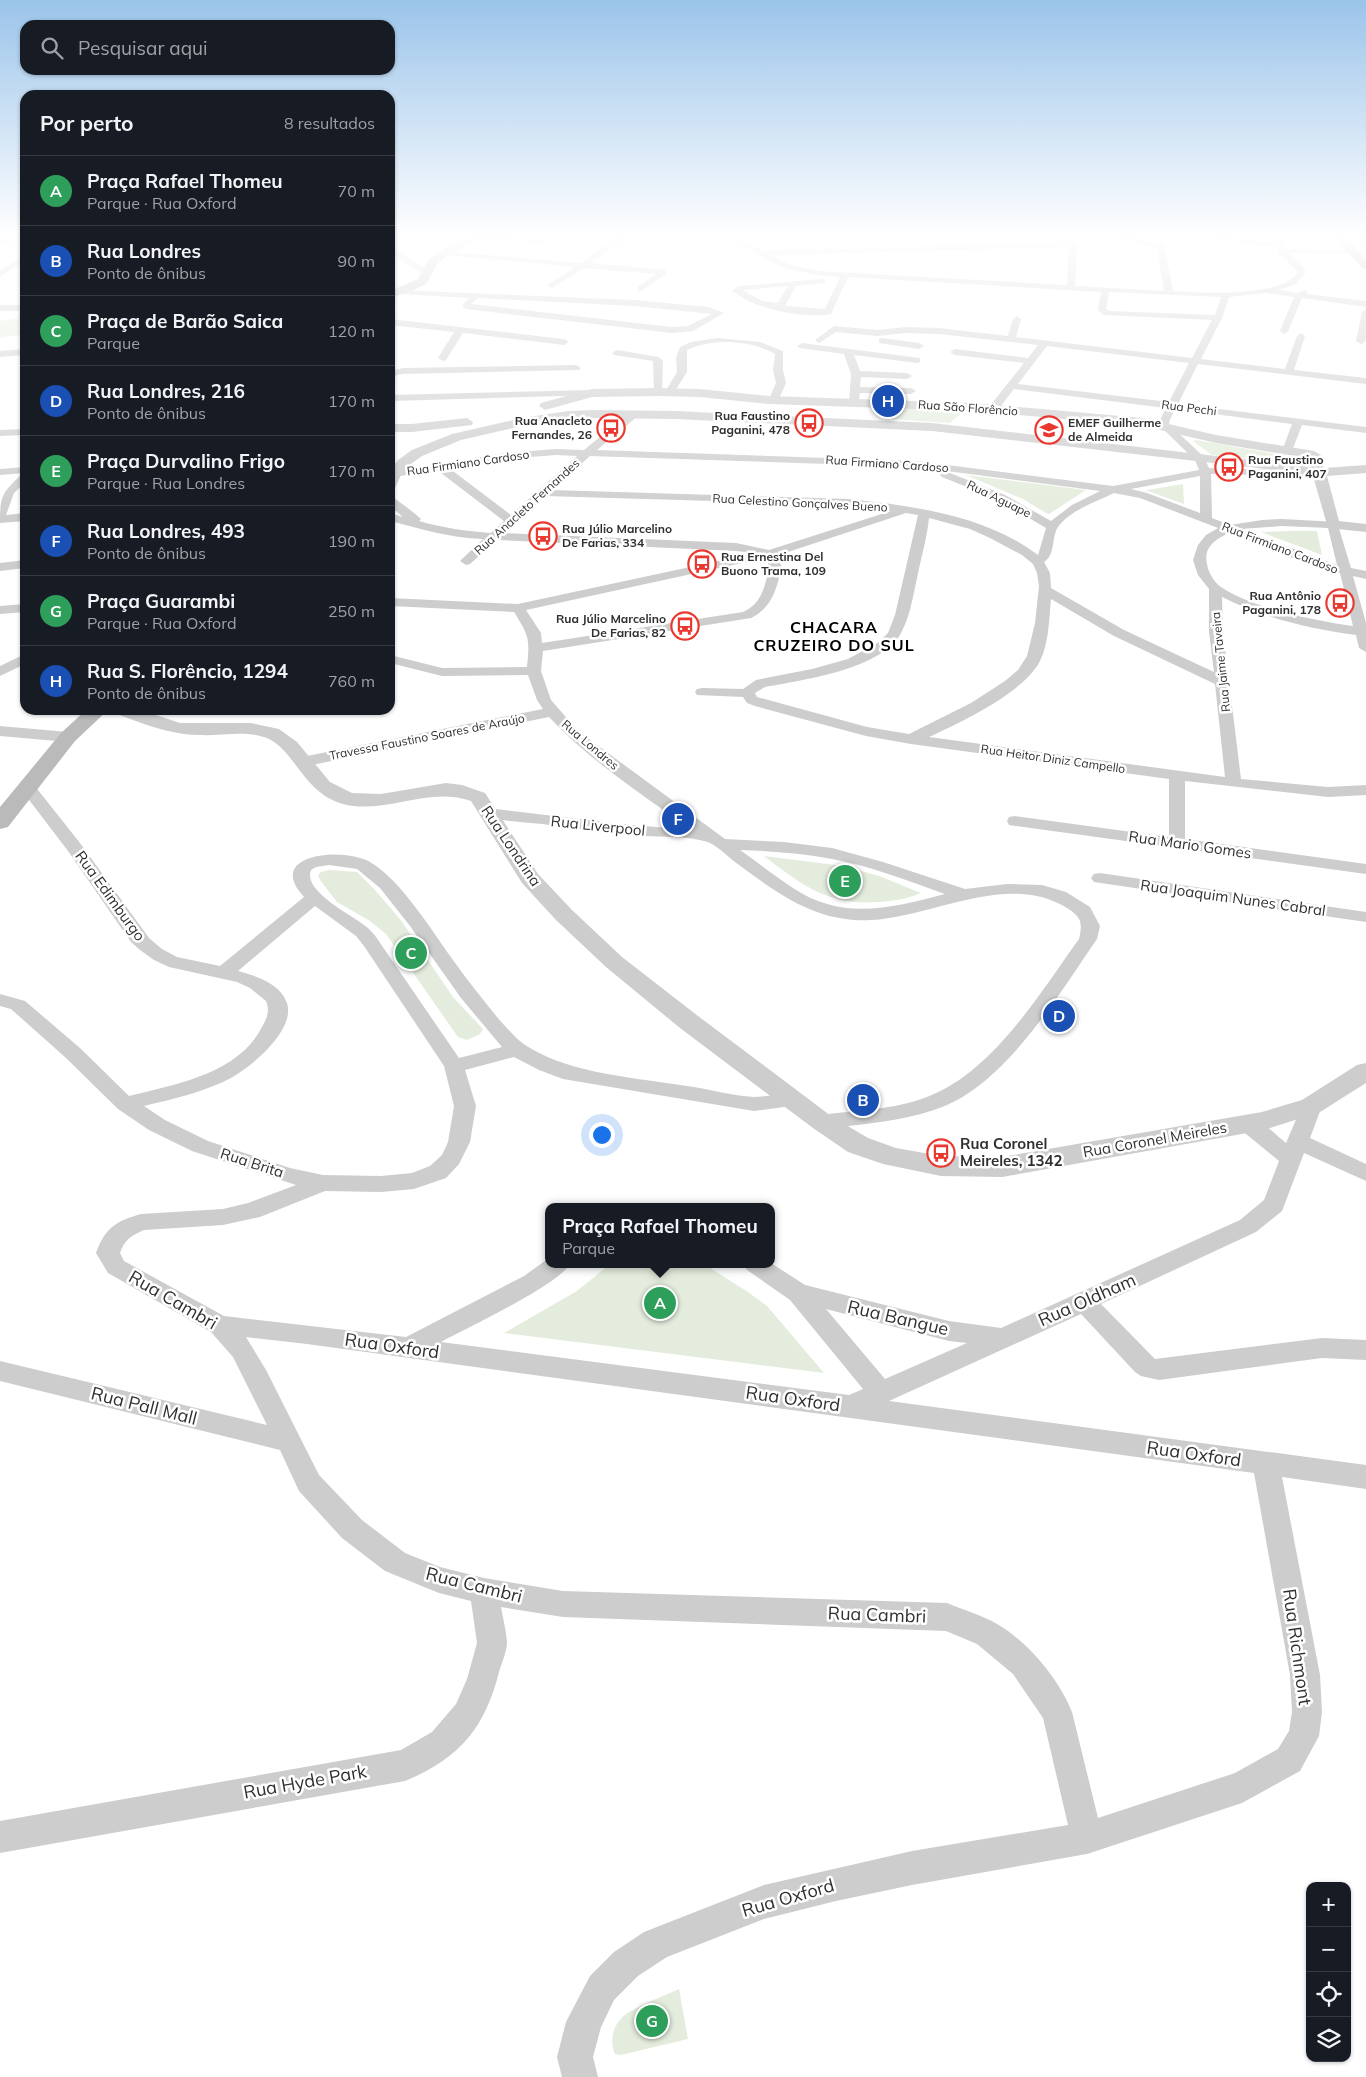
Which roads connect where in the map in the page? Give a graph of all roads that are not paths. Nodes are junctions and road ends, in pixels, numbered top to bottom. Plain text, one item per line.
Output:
1 (460, 330) joint
2 (840, 330) joint
3 (889, 330) edge
4 (1013, 330) edge
5 (1211, 330) edge
6 (1363, 330) edge
7 (887, 332) junction
8 (877, 333) junction
9 (1301, 336) dead end
10 (530, 338) junction
11 (819, 340) dead end
12 (1010, 340) junction
13 (1361, 341) dead end
14 (564, 342) dead end
15 (1044, 344) junction
16 (802, 346) dead end
17 (920, 346) dead end
18 (524, 350) dead end
19 (20, 352) edge
20 (849, 352) junction
21 (955, 352) dead end
22 (617, 353) dead end
23 (0, 354) edge
24 (444, 358) dead end
25 (917, 360) dead end
26 (1031, 361) junction
27 (1194, 362) junction
28 (576, 368) dead end
29 (1289, 372) junction
30 (395, 373) edge
31 (856, 374) junction
32 (907, 376) dead end
33 (1366, 380) edge
34 (1012, 386) junction
35 (911, 391) dead end
36 (664, 392) junction
37 (592, 393) junction
38 (855, 396) junction
39 (395, 398) edge
40 (773, 401) junction
41 (1172, 406) junction
42 (993, 409) junction
43 (520, 413) junction
44 (634, 414) junction
45 (539, 419) junction
46 (498, 422) junction
47 (1298, 422) junction
48 (1165, 426) junction
49 (395, 428) edge
50 (1366, 430) edge
51 (20, 432) edge
52 (0, 433) edge
53 (1287, 451) junction
54 (587, 453) junction
55 (1309, 454) junction
56 (1200, 459) junction
57 (1366, 463) edge
58 (916, 464) junction
59 (440, 467) junction
60 (1366, 469) edge
61 (20, 470) edge
62 (0, 472) edge
63 (1205, 472) junction
64 (1319, 473) junction
65 (395, 475) edge
66 (395, 478) edge
67 (20, 482) edge
68 (1113, 489) junction
69 (543, 493) junction
70 (395, 504) edge
71 (905, 509) junction
72 (924, 512) junction
73 (0, 515) edge
74 (20, 517) edge
75 (395, 518) edge
76 (0, 519) edge
77 (1206, 520) junction
78 (511, 521) junction
79 (1333, 525) junction
80 (427, 527) junction
81 (1052, 527) junction
82 (1228, 528) junction
83 (1366, 528) edge
84 (493, 537) junction
85 (769, 554) junction
86 (466, 561) dead end
87 (1038, 561) junction
88 (20, 564) edge
89 (1, 566) edge
90 (1344, 572) junction
91 (1366, 575) edge
92 (1215, 589) junction
93 (1045, 590) junction
94 (395, 602) edge
95 (20, 608) edge
96 (518, 608) junction
97 (0, 610) edge
98 (1364, 631) edge
99 (536, 648) junction
100 (1366, 648) edge
101 (395, 660) edge
102 (20, 661) edge
103 (534, 671) junction
104 (0, 672) edge
105 (1223, 682) junction
106 (702, 692) dead end
107 (747, 693) junction
108 (552, 712) junction
109 (92, 715) edge
110 (140, 715) edge
111 (0, 731) edge
112 (68, 737) junction
113 (910, 739) junction
114 (302, 762) junction
115 (1177, 777) junction
116 (1234, 784) junction
117 (28, 788) junction
118 (1366, 790) edge
119 (488, 813) junction
120 (1015, 821) dead end
121 (0, 822) edge
122 (715, 840) junction
123 (1177, 843) junction
124 (1366, 868) edge
125 (1100, 878) dead end
126 (964, 895) junction
127 (315, 898) junction
128 (1366, 918) edge
129 (223, 973) junction
130 (0, 1000) edge
131 (518, 1050) junction
132 (454, 1066) junction
133 (1366, 1070) edge
134 (792, 1100) junction
135 (125, 1104) junction
136 (1311, 1106) junction
137 (822, 1122) junction
138 (1248, 1124) junction
139 (1295, 1151) junction
140 (1366, 1173) edge
141 (323, 1183) junction
142 (552, 1268) edge
143 (761, 1268) edge
144 (798, 1293) junction
145 (1084, 1302) junction
146 (220, 1325) junction
147 (1000, 1338) junction
148 (408, 1348) junction
149 (1366, 1350) edge
150 (0, 1370) edge
151 (881, 1392) junction
152 (850, 1406) junction
153 (288, 1441) junction
154 (1266, 1464) junction
155 (1366, 1477) edge
156 (484, 1591) junction
157 (0, 1837) edge
158 (1087, 1838) junction
159 (580, 2077) edge

1 - 10 street
1 - 24 street
2 - 8 street
2 - 11 street
3 - 7 street
4 - 12 street
5 - 27 street
6 - 13 street
7 - 8 street
7 - 12 street
8 - 17 street
9 - 29 street
10 - 14 street
10 - 18 street
12 - 15 street
15 - 26 street
15 - 27 street
16 - 20 street
19 - 23 street
20 - 25 street
20 - 31 street
21 - 26 street
22 - 36 street
26 - 34 street
27 - 29 street
27 - 41 street
28 - 30 street
29 - 33 street
31 - 32 street
31 - 38 street
34 - 41 street, Rua Pechi
34 - 42 street
35 - 38 street
36 - 37 street, Rua São Florêncio
36 - 40 street, Rua São Florêncio
36 - 40 street
37 - 39 street
37 - 43 street, Rua São Florêncio
38 - 40 street, Rua São Florêncio
38 - 42 street, Rua São Florêncio
41 - 47 street, Rua Pechi
41 - 48 street
42 - 48 street, Rua São Florêncio
43 - 45 street
43 - 46 street, Rua São Florêncio
44 - 45 street
44 - 54 street, Rua Anacleto Fernandes
44 - 56 street
45 - 46 street
46 - 49 street, Rua São Florêncio
46 - 65 street
47 - 50 street, Rua Pechi
47 - 53 street
48 - 53 street, Rua São Florêncio
48 - 56 street
51 - 52 street
53 - 55 street, Rua São Florêncio
54 - 58 street, Rua Firmiano Cardoso
54 - 59 street, Rua Firmiano Cardoso
54 - 69 street, Rua Anacleto Fernandes
55 - 57 street, Rua São Florêncio
55 - 64 street
56 - 63 street
56 - 64 street
58 - 68 street, Rua Firmiano Cardoso
58 - 81 street, Rua Aguape
59 - 66 street, Rua Firmiano Cardoso
59 - 78 street
60 - 64 street
61 - 62 street
63 - 64 street
63 - 68 street
63 - 77 street
64 - 79 street
67 - 73 street
68 - 77 street, Rua Firmiano Cardoso
68 - 81 street
69 - 71 street, Rua Celestino Gonçalves Bueno
69 - 78 street, Rua Anacleto Fernandes
70 - 80 street
71 - 72 street, Rua Celestino Gonçalves Bueno
71 - 85 street
72 - 87 street, Rua Celestino Gonçalves Bueno
72 - 107 street
74 - 76 street
75 - 80 street
77 - 82 street, Rua Firmiano Cardoso
78 - 84 street, Rua Anacleto Fernandes
79 - 82 street
79 - 83 street
79 - 90 street
80 - 84 street
81 - 87 street
82 - 90 street, Rua Firmiano Cardoso
82 - 92 street
84 - 85 street
84 - 86 street, Rua Anacleto Fernandes
85 - 96 street
85 - 99 street
87 - 93 street
88 - 89 street
90 - 91 street, Rua Firmiano Cardoso
90 - 98 street
92 - 98 street
92 - 105 street, Rua Jaime Taveira
93 - 105 street
93 - 113 street
94 - 96 street
95 - 97 street
96 - 99 street, Rua Londres
98 - 100 street
99 - 103 street, Rua Londres
101 - 103 street
102 - 104 street
103 - 108 street, Rua Londres
105 - 116 street, Rua Jaime Taveira
106 - 107 street
107 - 113 street, Rua Heitor Diniz Campello
108 - 114 street, Travessa Faustino Soares de Araújo
108 - 122 street, Rua Londres
109 - 112 main road
110 - 114 street, Rua Londrina
111 - 112 street
112 - 117 main road
113 - 115 street, Rua Heitor Diniz Campello
114 - 119 street, Rua Londrina
115 - 116 street, Rua Heitor Diniz Campello
115 - 123 street
116 - 118 street, Rua Heitor Diniz Campello
117 - 121 main road
117 - 129 street, Rua Edimburgo
119 - 122 street, Rua Liverpool
119 - 134 street, Rua Londrina
120 - 123 street, Rua Mario Gomes
122 - 126 street, Rua Londres
122 - 126 street, Rua Londres
123 - 124 street, Rua Mario Gomes
125 - 128 street, Rua Joaquim Nunes Cabral
126 - 137 street, Rua Londres
127 - 129 street
127 - 131 street, Rua Brita
127 - 132 street, Rua Brita
129 - 135 street, Rua Edimburgo
130 - 135 street, Rua Brita
131 - 132 street
131 - 134 street
132 - 141 street, Rua Brita
133 - 136 street, Rua Coronel Meireles
134 - 137 street, Rua Londrina
135 - 141 street, Rua Brita
136 - 138 street, Rua Coronel Meireles
136 - 139 street, Rua Oldham
137 - 138 street, Rua Coronel Meireles
138 - 139 street
139 - 140 street
139 - 145 street, Rua Oldham
141 - 146 street, Rua Cambri
142 - 148 street
143 - 144 street, Rua Bangue
144 - 147 street, Rua Bangue
144 - 151 street, Rua Bangue
145 - 147 street, Rua Oldham
145 - 149 street
146 - 148 street, Rua Oxford
146 - 153 street, Rua Cambri
147 - 151 street, Rua Oldham
148 - 152 street, Rua Oxford
150 - 153 street, Rua Pall Mall
151 - 152 street, Rua Oldham
152 - 154 street, Rua Oxford
153 - 156 street, Rua Cambri
154 - 155 street, Rua Oxford
154 - 158 street, Rua Richmont
156 - 157 street, Rua Hyde Park
156 - 158 street, Rua Cambri
158 - 159 street, Rua Oxford

